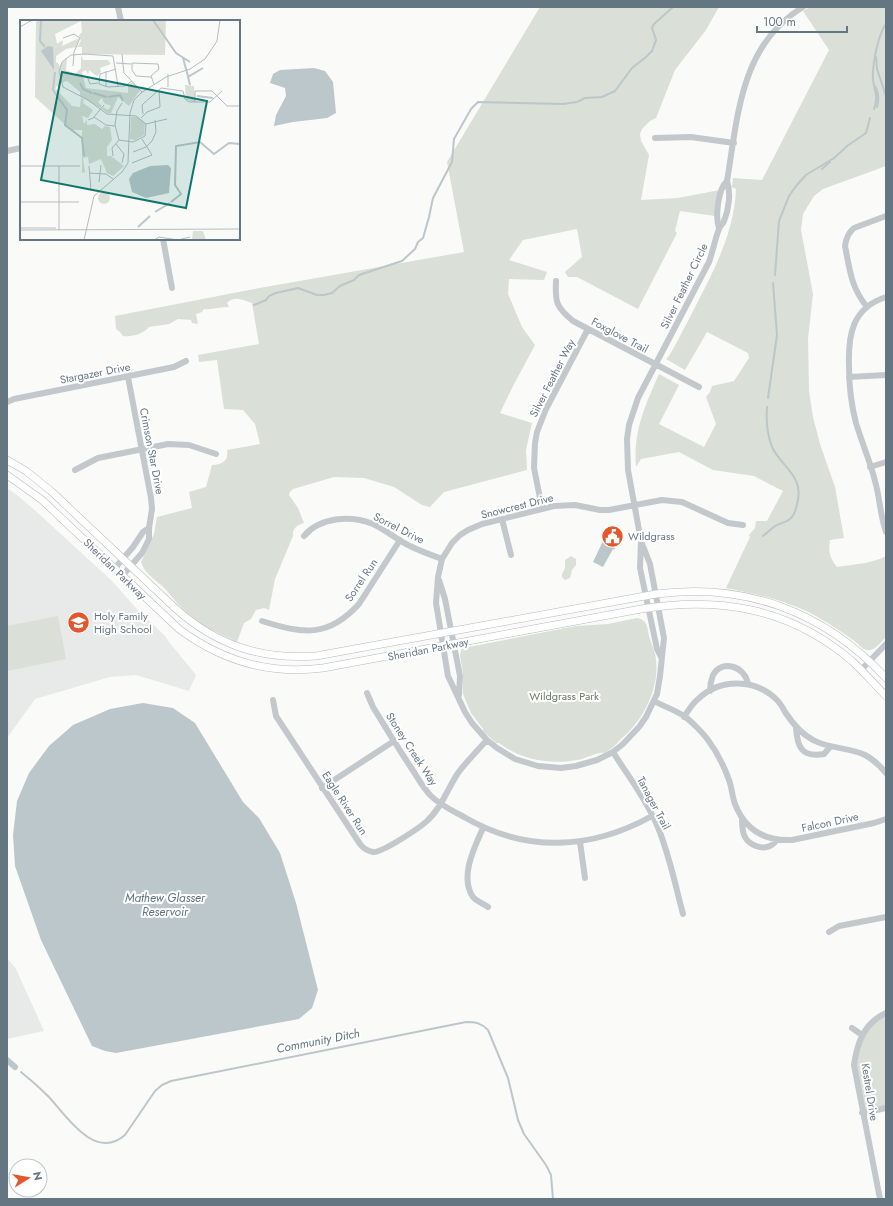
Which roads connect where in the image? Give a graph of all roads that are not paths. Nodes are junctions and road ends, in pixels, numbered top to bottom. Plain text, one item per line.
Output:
1 (118, 7) edge
2 (803, 7) edge
3 (121, 20) edge
4 (655, 138) dead end
5 (734, 143) junction
6 (20, 148) edge
7 (7, 151) edge
8 (727, 181) junction
9 (886, 216) edge
10 (719, 228) junction
11 (163, 240) edge
12 (556, 281) dead end
13 (172, 288) dead end
14 (886, 297) edge
15 (867, 307) junction
16 (588, 329) junction
17 (186, 361) dead end
18 (655, 364) junction
19 (886, 375) edge
20 (128, 377) junction
21 (849, 377) junction
22 (699, 387) dead end
23 (7, 402) edge
24 (142, 449) junction
25 (216, 454) dead end
26 (7, 460) edge
27 (886, 462) edge
28 (870, 467) junction
29 (74, 470) dead end
30 (7, 475) edge
31 (634, 505) junction
32 (542, 508) junction
33 (502, 519) junction
34 (743, 525) dead end
35 (149, 528) junction
36 (886, 532) edge
37 (304, 536) dead end
38 (400, 540) junction
39 (641, 541) junction
40 (511, 555) dead end
41 (123, 559) junction
42 (442, 559) junction
43 (131, 566) junction
44 (114, 569) junction
45 (122, 576) junction
46 (438, 577) junction
47 (656, 594) junction
48 (646, 596) junction
49 (658, 606) junction
50 (649, 608) junction
51 (262, 621) dead end
52 (451, 632) junction
53 (441, 634) junction
54 (454, 644) junction
55 (886, 644) edge
56 (444, 646) junction
57 (661, 657) junction
58 (869, 661) junction
59 (861, 670) junction
60 (886, 678) edge
61 (748, 684) junction
62 (710, 691) junction
63 (367, 693) dead end
64 (459, 696) junction
65 (886, 696) edge
66 (273, 700) dead end
67 (654, 701) junction
68 (684, 717) junction
69 (796, 727) junction
70 (487, 740) junction
71 (394, 741) junction
72 (830, 747) junction
73 (613, 752) junction
74 (886, 773) edge
75 (322, 788) junction
76 (440, 804) junction
77 (652, 816) junction
78 (742, 818) junction
79 (886, 818) edge
80 (483, 828) junction
81 (777, 840) junction
82 (580, 842) junction
83 (585, 878) dead end
84 (488, 908) dead end
85 (683, 914) dead end
86 (886, 917) edge
87 (829, 932) dead end
88 (886, 1013) edge
89 (852, 1028) dead end
90 (862, 1035) junction
91 (886, 1108) edge
92 (862, 1112) junction
93 (880, 1199) edge

1 - 3 street
2 - 5 street, Silver Feather Circle
4 - 5 street
5 - 8 street, Silver Feather Circle
6 - 7 street
8 - 10 street
8 - 10 street, Silver Feather Circle
9 - 15 street
10 - 18 street, Silver Feather Circle
11 - 13 street
12 - 16 street, Foxglove Trail
14 - 15 street
15 - 21 street
16 - 18 street, Foxglove Trail
16 - 32 street, Silver Feather Way
17 - 20 street, Stargazer Drive
18 - 22 street, Foxglove Trail
18 - 31 street, Silver Feather Circle
19 - 21 street
20 - 23 street, Stargazer Drive
20 - 24 street, Crimson Star Drive
21 - 28 street
24 - 25 street
24 - 29 street
24 - 35 street, Crimson Star Drive
26 - 41 main road, Sheridan Parkway
27 - 28 street
28 - 36 street
30 - 44 main road, Sheridan Parkway
31 - 32 street, Snowcrest Drive
31 - 34 street, Snowcrest Drive
31 - 39 street, Silver Feather Circle
32 - 33 street, Snowcrest Drive
33 - 40 street
33 - 42 street, Snowcrest Drive
35 - 41 street
35 - 43 street, Crimson Star Drive
37 - 38 street, Sorrel Drive
38 - 42 street, Sorrel Drive
38 - 51 street, Sorrel Run
39 - 47 street, Silver Feather Circle
39 - 48 street, Silver Feather Circle
41 - 43 main road, Sheridan Parkway
41 - 44 street
42 - 46 street, Snowcrest Drive
43 - 45 street, Crimson Star Drive
43 - 53 main road, Sheridan Parkway
44 - 45 main road, Sheridan Parkway
45 - 56 main road, Sheridan Parkway
46 - 52 street
46 - 53 street, Snowcrest Drive
47 - 48 main road, Sheridan Parkway
47 - 49 street, Silver Feather Circle
47 - 58 main road, Sheridan Parkway
48 - 50 street, Silver Feather Circle
48 - 52 main road, Sheridan Parkway
49 - 50 main road, Sheridan Parkway
49 - 57 street, Silver Feather Circle
49 - 59 main road, Sheridan Parkway
50 - 54 main road, Sheridan Parkway
50 - 57 street, Silver Feather Circle
52 - 53 main road, Sheridan Parkway
52 - 54 street
53 - 56 street, Snowcrest Drive
54 - 56 main road, Sheridan Parkway
54 - 64 street
55 - 58 street
56 - 64 street, Snowcrest Drive
57 - 67 street, Silver Feather Circle
58 - 59 street
58 - 60 main road, Sheridan Parkway
59 - 65 main road, Sheridan Parkway
61 - 62 street
61 - 62 street
61 - 69 street
62 - 68 street
63 - 71 street, Stoney Creek Way
64 - 70 street, Snowcrest Drive
66 - 75 street, Eagle River Run
67 - 68 street, Falcon Drive
67 - 73 street, Silver Feather Circle
68 - 78 street, Falcon Drive
69 - 72 street
69 - 72 street
70 - 73 street, Snowcrest Drive
70 - 76 street, Eagle River Run
71 - 75 street
71 - 76 street, Stoney Creek Way
72 - 74 street
73 - 77 street, Tanager Trail
75 - 76 street, Eagle River Run
76 - 80 street, Stoney Creek Way
77 - 82 street, Stoney Creek Way
77 - 85 street, Tanager Trail
78 - 81 street, Falcon Drive
78 - 81 street, Falcon Drive
79 - 81 street, Falcon Drive
80 - 82 street, Stoney Creek Way
80 - 84 street
82 - 83 street
86 - 87 street
88 - 90 street, Kestrel Drive
89 - 90 street
90 - 92 street, Kestrel Drive
91 - 92 street
92 - 93 street, Kestrel Drive

